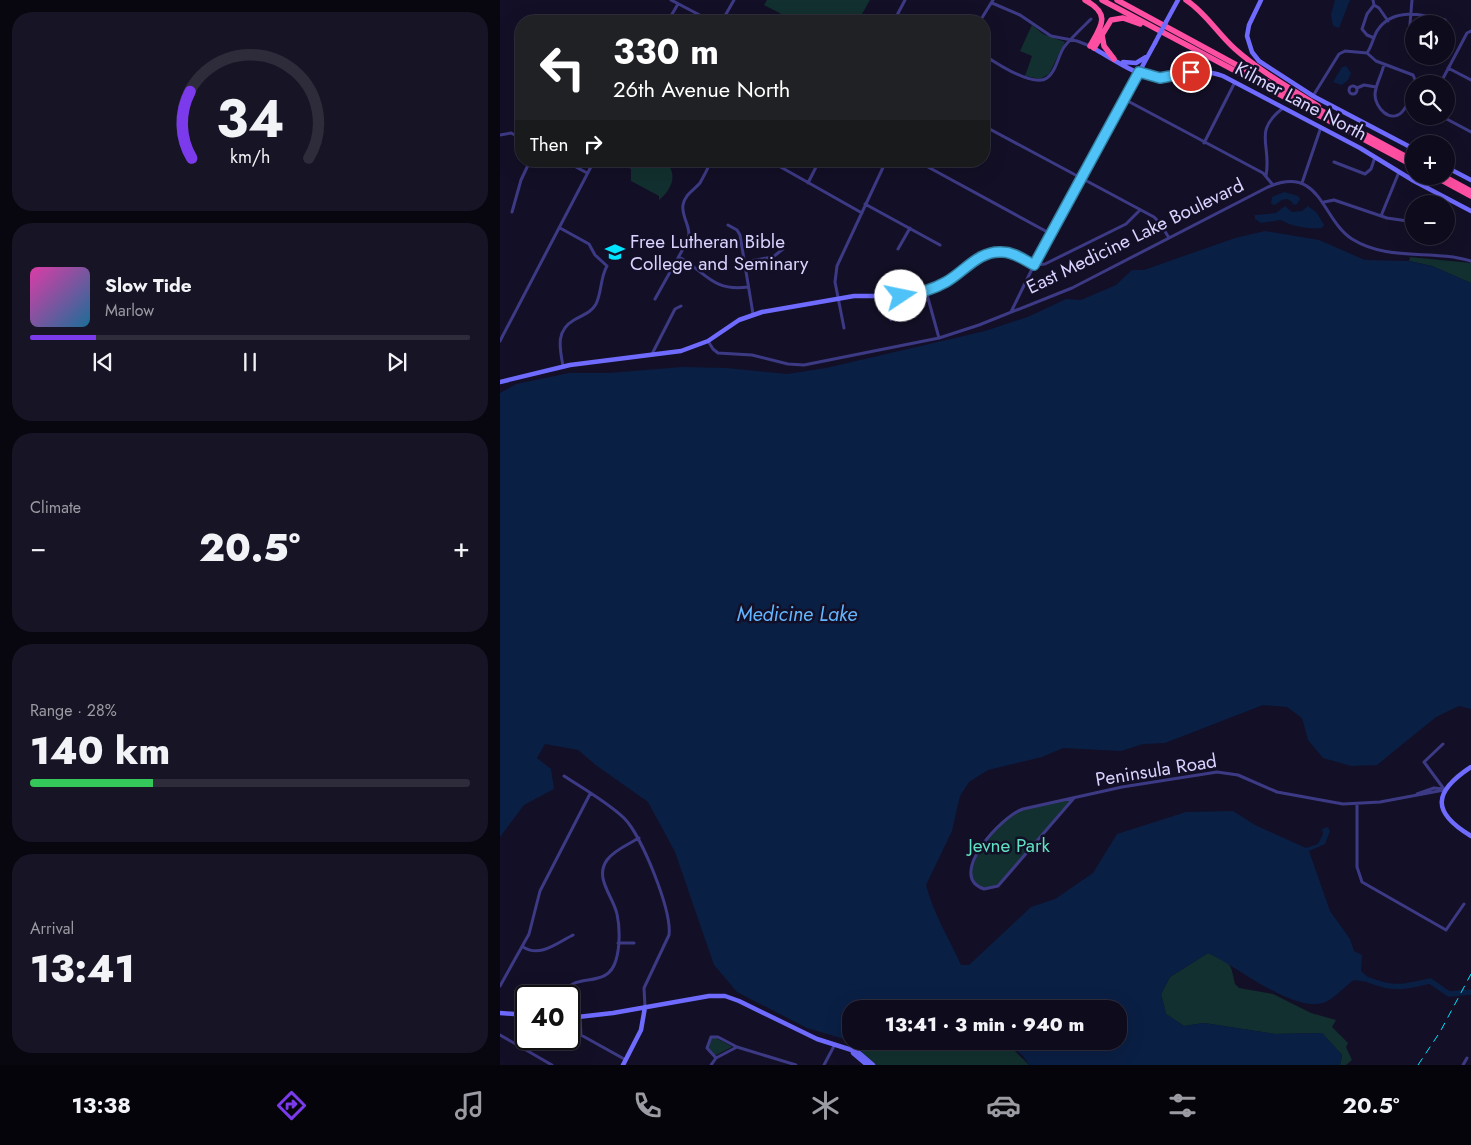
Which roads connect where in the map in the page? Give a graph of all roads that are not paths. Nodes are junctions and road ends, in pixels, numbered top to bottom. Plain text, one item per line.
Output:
1 (671, 0) edge
2 (734, 0) edge
3 (905, 0) edge
4 (1085, 0) edge
5 (1102, 0) edge
6 (1117, 0) edge
7 (1178, 0) edge
8 (1186, 0) edge
9 (1373, 0) edge
10 (1412, 0) edge
11 (1261, 1) edge
12 (993, 2) edge
13 (678, 4) junction
14 (1374, 5) junction
15 (1411, 14) junction
16 (672, 15) edge
17 (699, 15) edge
18 (725, 15) edge
19 (897, 15) edge
20 (984, 15) edge
21 (1417, 15) edge
22 (1091, 19) dead end
23 (1388, 20) junction
24 (1104, 30) junction
25 (1471, 31) edge
26 (1173, 38) junction
27 (1374, 38) junction
28 (1071, 39) junction
29 (1092, 47) junction
30 (1367, 52) junction
31 (1149, 54) junction
32 (990, 58) edge
33 (1116, 60) junction
34 (1384, 64) junction
35 (1448, 68) junction
36 (1139, 72) junction
37 (1413, 75) edge
38 (1444, 75) edge
39 (1471, 80) edge
40 (1235, 82) junction
41 (1376, 87) junction
42 (1356, 88) dead end
43 (1314, 96) junction
44 (1124, 99) junction
45 (1283, 107) junction
46 (1405, 107) edge
47 (1455, 123) edge
48 (1345, 124) junction
49 (1321, 128) junction
50 (990, 129) edge
51 (1471, 132) edge
52 (500, 135) edge
53 (515, 136) edge
54 (1204, 143) junction
55 (1405, 145) edge
56 (1405, 156) edge
57 (1376, 158) junction
58 (1405, 161) edge
59 (1334, 162) dead end
60 (527, 167) edge
61 (576, 167) edge
62 (590, 167) edge
63 (708, 167) edge
64 (780, 167) edge
65 (816, 167) edge
66 (883, 167) edge
67 (928, 167) edge
68 (1399, 172) junction
69 (1455, 172) edge
70 (587, 173) junction
71 (1266, 176) junction
72 (1082, 179) junction
73 (1471, 180) edge
74 (1455, 182) edge
75 (808, 183) junction
76 (1302, 183) junction
77 (1273, 185) junction
78 (1451, 185) edge
79 (1471, 191) edge
80 (1471, 196) edge
81 (1324, 202) junction
82 (865, 204) junction
83 (1140, 210) junction
84 (1471, 211) edge
85 (512, 212) dead end
86 (862, 213) junction
87 (1381, 216) junction
88 (1405, 220) edge
89 (728, 225) dead end
90 (560, 228) junction
91 (910, 228) junction
92 (1051, 234) junction
93 (1168, 238) junction
94 (940, 244) dead end
95 (783, 249) dead end
96 (898, 249) dead end
97 (679, 257) junction
98 (744, 262) junction
99 (1471, 262) edge
100 (1034, 265) junction
101 (748, 287) junction
102 (926, 291) junction
103 (892, 296) junction
104 (655, 299) dead end
105 (838, 299) junction
106 (681, 306) dead end
107 (1011, 312) junction
108 (753, 314) junction
109 (891, 320) dead end
110 (844, 328) dead end
111 (939, 338) junction
112 (500, 341) edge
113 (708, 341) junction
114 (652, 354) junction
115 (563, 366) junction
116 (500, 382) edge
117 (1443, 744) dead end
118 (1471, 767) edge
119 (564, 776) dead end
120 (1444, 790) junction
121 (590, 794) junction
122 (1074, 798) junction
123 (1357, 804) junction
124 (1471, 836) edge
125 (639, 838) junction
126 (1464, 904) dead end
127 (573, 935) dead end
128 (618, 943) junction
129 (634, 943) dead end
130 (523, 947) junction
131 (571, 985) edge
132 (500, 986) edge
133 (645, 1007) junction
134 (500, 1013) edge
135 (515, 1014) edge
136 (580, 1017) joint
137 (500, 1035) edge
138 (834, 1046) junction
139 (737, 1047) junction
140 (842, 1048) edge
141 (849, 1050) edge
142 (851, 1050) edge
143 (716, 1058) junction
144 (1467, 1058) dead end
145 (625, 1063) edge
146 (552, 1065) edge
147 (711, 1065) edge
148 (796, 1065) edge
149 (824, 1065) edge
150 (867, 1065) edge
151 (873, 1065) edge
152 (1463, 1065) edge

1 - 13 street
2 - 18 street
3 - 19 street
4 - 29 highway
5 - 26 highway
6 - 48 highway
7 - 31 street, bridge
8 - 48 highway
9 - 14 street
10 - 15 street
11 - 43 street
12 - 20 street
12 - 28 street, Kilmer Lane North
13 - 16 street
13 - 17 street
14 - 23 street
14 - 27 street
15 - 21 street
15 - 23 street
22 - 28 street
23 - 27 street
24 - 26 highway
24 - 29 highway
24 - 33 highway
25 - 35 street
26 - 58 highway
27 - 30 street
28 - 29 street, Kilmer Lane North
28 - 32 street
29 - 33 street, Kilmer Lane North
30 - 34 street
30 - 43 street
31 - 33 street
31 - 36 street
33 - 36 street, Kilmer Lane North
34 - 37 street
34 - 41 street
35 - 38 street
35 - 39 street
36 - 40 street, Kilmer Lane North
36 - 44 street
40 - 45 street, Kilmer Lane North
40 - 54 street
41 - 42 street
41 - 46 street
43 - 55 street
44 - 54 street
44 - 72 street
45 - 49 street, Kilmer Lane North
45 - 71 street
47 - 51 street
48 - 56 highway
49 - 57 street, Kilmer Lane North
49 - 76 street
50 - 72 street
52 - 53 street
54 - 71 street
57 - 59 street, Kilmer Lane North
57 - 68 street, Kilmer Lane North
60 - 85 street
61 - 70 street
62 - 70 street
63 - 97 street
64 - 75 street
65 - 75 street
66 - 82 street
67 - 92 street
68 - 84 street, Kilmer Lane North
68 - 87 street
69 - 73 street
70 - 90 street
71 - 77 street
72 - 83 street
72 - 92 street
74 - 79 highway
75 - 86 street
76 - 77 street, East Medicine Lake Boulevard
76 - 81 street
77 - 93 street, East Medicine Lake Boulevard
78 - 80 highway
81 - 87 street
81 - 99 street
82 - 86 street
82 - 91 street
83 - 93 street
83 - 100 street
86 - 105 street
87 - 88 street
89 - 98 street
90 - 112 street
90 - 115 street
91 - 94 street
91 - 96 street
92 - 100 street
93 - 107 street, East Medicine Lake Boulevard
95 - 98 street
97 - 101 street
97 - 104 street
98 - 101 street
100 - 102 street
100 - 107 street
101 - 108 street
102 - 103 street
102 - 111 street
103 - 105 street
103 - 109 street
105 - 108 street
105 - 110 street
106 - 114 street
107 - 111 street, East Medicine Lake Boulevard
108 - 113 street
111 - 113 street, East Medicine Lake Boulevard
113 - 114 street
114 - 115 street
115 - 116 street
117 - 120 street
118 - 120 street
119 - 121 street
120 - 123 street, Peninsula Road
120 - 124 street
121 - 125 street
121 - 130 street
122 - 122 street, Peninsula Road
122 - 123 street, Peninsula Road
123 - 126 street
125 - 128 street
125 - 133 street
127 - 130 street
128 - 129 street
128 - 131 street
130 - 132 street
133 - 136 street
133 - 138 street
133 - 145 street
134 - 135 street
136 - 145 street
137 - 146 street
138 - 140 street
138 - 149 street
139 - 143 street
139 - 143 street
139 - 148 street
141 - 150 street
142 - 151 street
143 - 147 street
144 - 152 street

